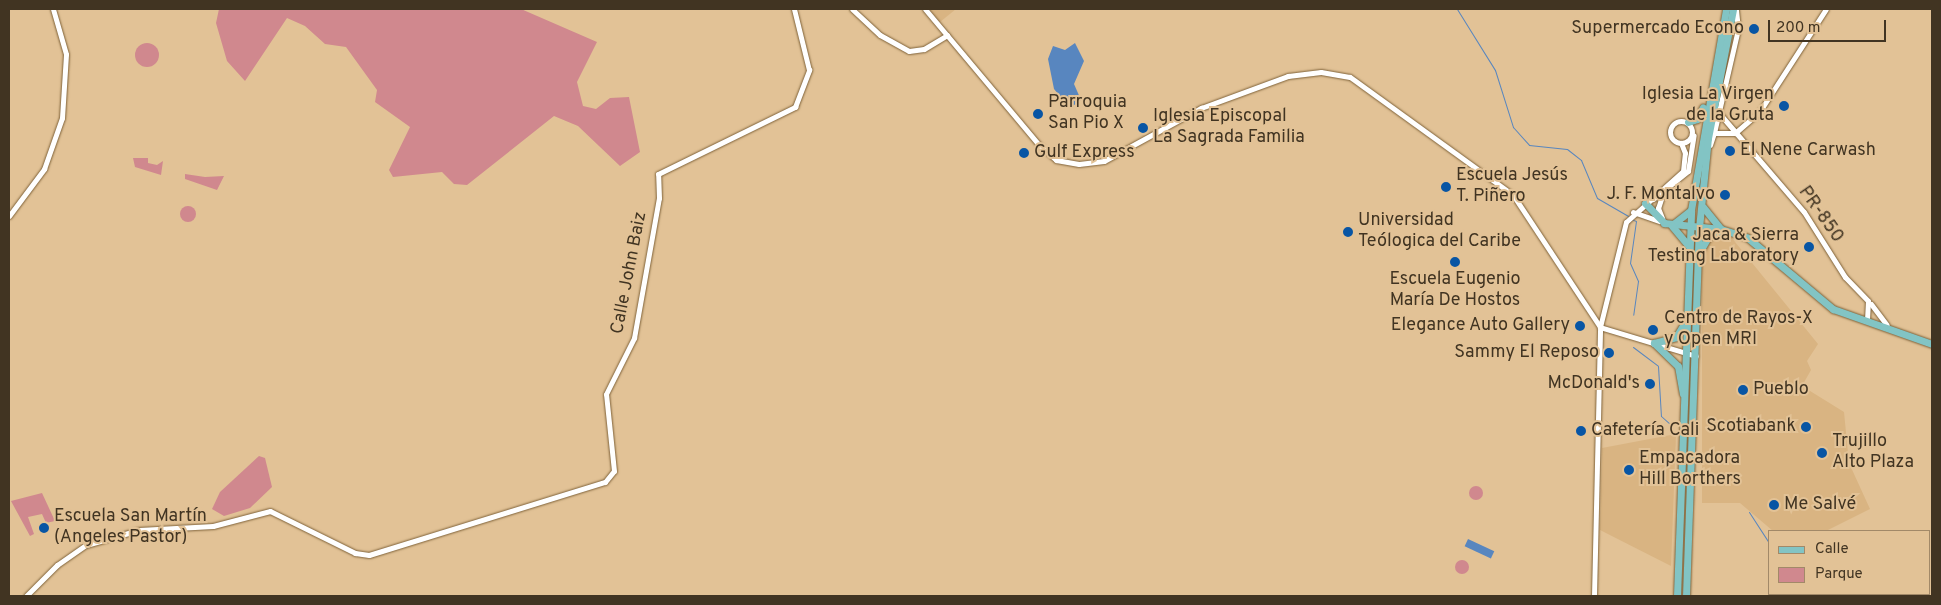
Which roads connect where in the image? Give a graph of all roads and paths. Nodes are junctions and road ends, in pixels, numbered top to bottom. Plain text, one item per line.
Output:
1 (53, 9) edge
2 (794, 9) edge
3 (852, 9) edge
4 (925, 9) edge
5 (1726, 9) edge
6 (1735, 9) edge
7 (1826, 9) edge
8 (947, 35) junction
9 (1706, 102) junction
10 (1719, 113) junction
11 (1688, 122) junction
12 (1714, 133) junction
13 (1735, 133) junction
14 (1694, 136) junction
15 (1681, 143) junction
16 (1706, 155) junction
17 (1663, 194) junction
18 (1702, 201) junction
19 (1646, 202) junction
20 (1691, 210) junction
21 (10, 214) edge
22 (1630, 216) junction
23 (1668, 224) junction
24 (1691, 227) junction
25 (1699, 228) junction
26 (1721, 229) junction
27 (1691, 252) junction
28 (1698, 255) junction
29 (1868, 301) junction
30 (1689, 315) junction
31 (1868, 319) junction
32 (1887, 325) junction
33 (1600, 327) junction
34 (1654, 343) junction
35 (1932, 344) edge
36 (1688, 354) junction
37 (1696, 356) junction
38 (1686, 409) junction
39 (26, 596) edge
40 (1594, 596) edge
41 (1677, 596) edge
42 (1686, 596) edge

1 - 21 street
2 - 39 street, Calle John Baiz
3 - 8 street
4 - 8 street
5 - 9 main road
6 - 10 street
6 - 16 main road
7 - 13 street
8 - 33 street
9 - 11 main road
9 - 20 main road
10 - 12 street
10 - 13 street, PR-850
11 - 14 street
11 - 15 street
12 - 13 street
12 - 16 street
13 - 29 street, PR-850 / PR-850
14 - 15 street
14 - 17 street
15 - 19 street
16 - 18 main road
17 - 19 street
17 - 23 street
18 - 25 main road
18 - 26 main road
19 - 22 street
19 - 23 main road
20 - 23 main road
20 - 24 main road
22 - 23 street
22 - 33 street
23 - 24 main road
23 - 27 main road
24 - 25 main road
24 - 27 main road
25 - 26 main road
25 - 28 main road
26 - 28 main road
26 - 31 main road
27 - 30 main road
28 - 37 main road
29 - 31 street
29 - 32 street, PR-850
30 - 34 main road
30 - 36 main road
31 - 32 main road
32 - 35 main road
33 - 34 street
33 - 40 street
34 - 36 street
34 - 38 main road
36 - 37 street
36 - 38 main road
37 - 42 main road
38 - 41 main road

